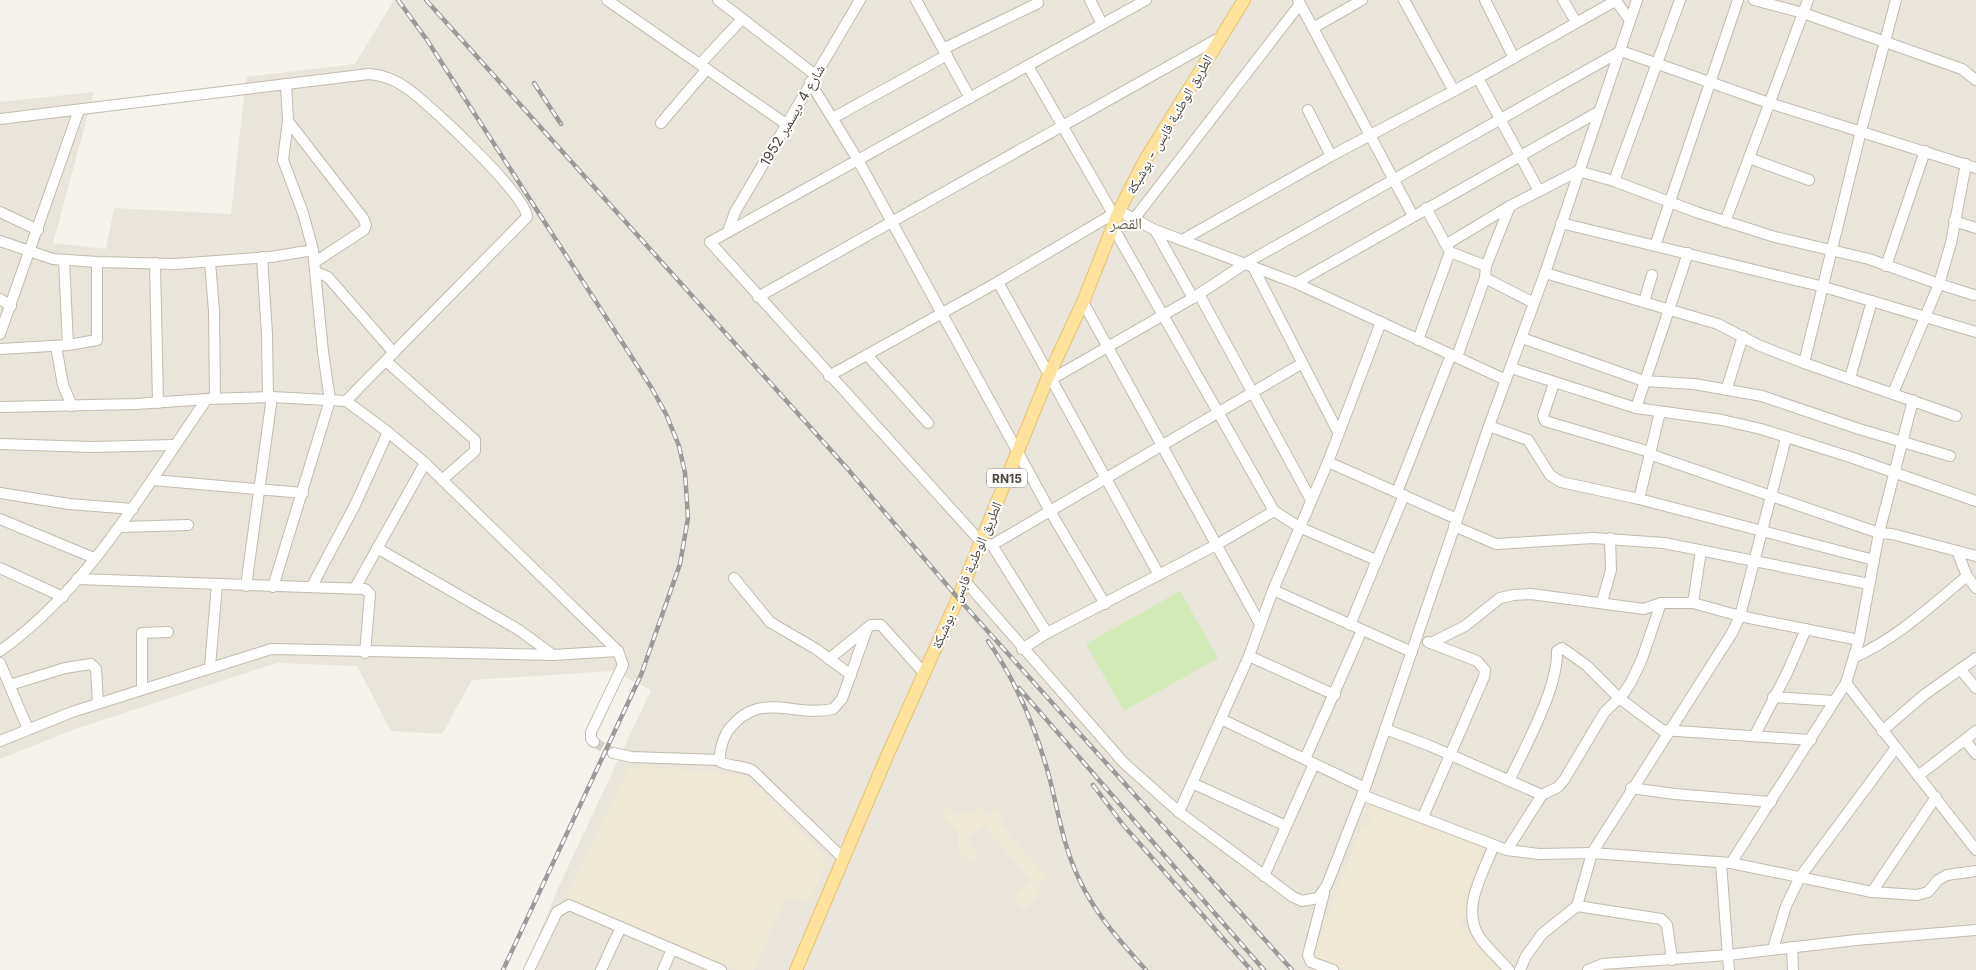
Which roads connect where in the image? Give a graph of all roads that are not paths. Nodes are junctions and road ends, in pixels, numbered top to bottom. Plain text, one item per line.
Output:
1 (719, 0) edge
2 (859, 0) edge
3 (916, 0) edge
4 (1090, 0) edge
5 (1146, 0) edge
6 (1244, 0) edge
7 (1362, 0) edge
8 (1404, 0) edge
9 (1485, 0) edge
10 (1563, 0) edge
11 (1616, 0) edge
12 (1638, 0) edge
13 (1680, 0) edge
14 (1738, 0) edge
15 (1754, 0) edge
16 (1808, 0) edge
17 (1896, 0) edge
18 (613, 2) edge
19 (1299, 2) edge
20 (1038, 3) dead end
21 (1343, 5) edge
22 (1803, 12) junction
23 (742, 19) junction
24 (1630, 20) junction
25 (1576, 22) junction
26 (1102, 24) junction
27 (1313, 28) junction
28 (1220, 38) junction
29 (1884, 42) junction
30 (1620, 51) junction
31 (945, 52) junction
32 (1514, 58) junction
33 (1656, 63) junction
34 (704, 66) junction
35 (1028, 66) junction
36 (812, 78) junction
37 (1478, 78) junction
38 (1976, 80) edge
39 (1711, 82) junction
40 (286, 84) junction
41 (1454, 90) junction
42 (970, 98) junction
43 (1769, 103) junction
44 (79, 110) junction
45 (1308, 110) dead end
46 (1598, 112) junction
47 (833, 118) junction
48 (0, 119) edge
49 (1499, 120) junction
50 (288, 121) junction
51 (661, 123) dead end
52 (786, 124) junction
53 (1062, 127) junction
54 (1860, 131) junction
55 (1369, 135) junction
56 (1925, 150) junction
57 (1331, 156) junction
58 (1520, 156) junction
59 (1748, 158) junction
60 (858, 160) junction
61 (1971, 166) edge
62 (1578, 171) junction
63 (1392, 179) junction
64 (1809, 180) dead end
65 (1614, 182) junction
66 (1539, 191) junction
67 (1670, 203) junction
68 (1510, 206) junction
69 (1426, 208) junction
70 (0, 212) edge
71 (1413, 216) junction
72 (1116, 218) junction
73 (1134, 219) junction
74 (1954, 221) junction
75 (891, 222) junction
76 (1725, 222) junction
77 (1562, 223) junction
78 (1976, 228) edge
79 (38, 230) junction
80 (1155, 230) junction
81 (728, 232) junction
82 (1184, 239) junction
83 (0, 241) edge
84 (1655, 246) junction
85 (1448, 248) junction
86 (313, 250) junction
87 (30, 251) junction
88 (1830, 251) junction
89 (1688, 253) junction
90 (262, 257) junction
91 (64, 260) junction
92 (97, 262) junction
93 (210, 262) junction
94 (155, 264) junction
95 (1249, 264) junction
96 (1486, 266) junction
97 (1886, 266) junction
98 (315, 267) junction
99 (1545, 273) junction
100 (1652, 275) dead end
101 (1485, 278) junction
102 (998, 282) junction
103 (1296, 283) junction
104 (1939, 284) junction
105 (1824, 287) junction
106 (1974, 295) dead end
107 (758, 296) junction
108 (1196, 296) junction
109 (0, 299) edge
110 (1872, 300) junction
111 (1082, 302) junction
112 (1644, 302) junction
113 (1534, 303) junction
114 (12, 306) junction
115 (1668, 308) junction
116 (943, 313) junction
117 (1164, 315) junction
118 (1924, 316) junction
119 (1381, 322) junction
120 (1976, 332) edge
121 (0, 334) edge
122 (1743, 336) junction
123 (1522, 338) junction
124 (1418, 340) junction
125 (68, 345) junction
126 (56, 346) junction
127 (1108, 346) junction
128 (0, 348) edge
129 (867, 355) junction
130 (1454, 356) junction
131 (390, 357) junction
132 (1804, 363) junction
133 (1301, 364) junction
134 (1511, 368) junction
135 (829, 376) junction
136 (1049, 378) junction
137 (1850, 378) junction
138 (1506, 380) junction
139 (1644, 380) junction
140 (1554, 383) junction
141 (1727, 388) junction
142 (1252, 392) junction
143 (1894, 393) junction
144 (270, 397) junction
145 (211, 398) junction
146 (330, 400) junction
147 (1913, 400) junction
148 (346, 401) junction
149 (158, 402) junction
150 (0, 406) edge
151 (72, 406) junction
152 (1636, 408) junction
153 (1218, 412) junction
154 (1660, 412) junction
155 (1956, 416) dead end
156 (928, 423) dead end
157 (1489, 426) junction
158 (388, 432) junction
159 (1338, 432) junction
160 (1786, 438) junction
161 (1902, 441) junction
162 (0, 444) edge
163 (174, 445) junction
164 (1162, 447) junction
165 (1018, 452) junction
166 (1650, 453) junction
167 (1950, 456) dead end
168 (1328, 462) junction
169 (425, 463) junction
170 (1894, 472) junction
171 (1105, 479) junction
172 (153, 480) junction
173 (442, 480) junction
174 (258, 490) junction
175 (0, 493) edge
176 (303, 493) junction
177 (1401, 493) junction
178 (1771, 498) junction
179 (1639, 499) junction
180 (1311, 500) junction
181 (1976, 500) edge
182 (133, 509) junction
183 (1050, 511) junction
184 (1274, 511) junction
185 (0, 519) edge
186 (1456, 523) junction
187 (188, 524) dead end
188 (121, 527) junction
189 (1301, 528) junction
190 (1762, 530) junction
191 (1879, 533) junction
192 (1610, 538) junction
193 (987, 544) junction
194 (1216, 545) junction
195 (377, 548) junction
196 (1702, 551) junction
197 (1957, 551) junction
198 (1976, 556) edge
199 (94, 558) junction
200 (1376, 560) junction
201 (1874, 560) junction
202 (1754, 562) junction
203 (0, 568) edge
204 (1159, 575) junction
205 (1967, 576) junction
206 (734, 578) dead end
207 (76, 579) junction
208 (965, 581) junction
209 (217, 584) junction
210 (1869, 584) junction
211 (246, 586) junction
212 (312, 586) junction
213 (273, 587) junction
214 (354, 588) junction
215 (1976, 588) edge
216 (1273, 590) junction
217 (63, 596) junction
218 (1602, 602) junction
219 (1661, 603) junction
220 (1693, 603) junction
221 (1105, 604) junction
222 (1740, 616) junction
223 (1260, 624) junction
224 (1350, 625) junction
225 (867, 629) junction
226 (1806, 629) junction
227 (1362, 630) junction
228 (168, 632) dead end
229 (1047, 633) junction
230 (1417, 639) junction
231 (1859, 640) junction
232 (1431, 643) junction
233 (1022, 649) junction
234 (0, 651) edge
235 (618, 652) junction
236 (1412, 652) junction
237 (366, 653) junction
238 (553, 654) junction
239 (1249, 656) junction
240 (1855, 657) junction
241 (1976, 658) edge
242 (829, 659) junction
243 (0, 663) edge
244 (210, 667) junction
245 (1960, 669) junction
246 (924, 673) junction
247 (850, 674) junction
248 (1846, 683) junction
249 (10, 684) junction
250 (1976, 688) edge
251 (142, 689) junction
252 (1335, 695) junction
253 (1773, 697) junction
254 (1618, 698) junction
255 (1834, 701) junction
256 (98, 703) junction
257 (1221, 719) junction
258 (28, 729) junction
259 (1385, 729) junction
260 (1670, 731) junction
261 (1882, 731) junction
262 (1976, 731) edge
263 (1755, 736) junction
264 (1810, 740) junction
265 (1965, 740) junction
266 (0, 741) edge
267 (594, 742) dead end
268 (1895, 749) junction
269 (613, 753) tunnel mouth
270 (1450, 754) junction
271 (1976, 754) edge
272 (720, 760) junction
273 (1310, 761) junction
274 (1918, 776) junction
275 (1510, 780) junction
276 (1192, 783) junction
277 (1631, 788) junction
278 (1364, 792) junction
279 (1542, 795) junction
280 (1936, 797) junction
281 (1771, 802) junction
282 (1178, 812) junction
283 (1423, 817) junction
284 (1286, 826) junction
285 (1494, 845) junction
286 (1507, 850) junction
287 (1976, 850) edge
288 (1592, 853) junction
289 (844, 859) junction
290 (1726, 863) junction
291 (1976, 871) edge
292 (1264, 876) junction
293 (1800, 876) junction
294 (1872, 892) junction
295 (1324, 893) junction
296 (1577, 906) junction
297 (621, 927) junction
298 (1976, 930) edge
299 (1792, 947) junction
300 (672, 949) junction
301 (1773, 949) junction
302 (1728, 955) junction
303 (1672, 960) junction
304 (1603, 967) edge
305 (528, 970) edge
306 (601, 970) edge
307 (663, 970) edge
308 (721, 970) edge
309 (796, 970) edge
310 (1333, 970) edge
311 (1509, 970) edge
312 (1520, 970) edge
313 (1588, 970) edge
314 (1729, 970) edge
315 (1793, 970) edge

1 - 23 street
2 - 36 street, شارع 4 ديسمبر 1952
3 - 31 street
4 - 26 street
5 - 26 street
6 - 28 main road, الطريق الوطنية قابس - بوشبكة / RN15
7 - 21 street
8 - 41 street
9 - 32 street
10 - 25 street
11 - 24 street
11 - 25 street
12 - 24 street
13 - 33 street
14 - 39 street
15 - 22 street
16 - 22 street
17 - 29 street
18 - 34 street
19 - 27 street
19 - 73 street
20 - 31 street
21 - 27 street
22 - 29 street
22 - 43 street
23 - 34 street
23 - 36 street
24 - 30 street
25 - 32 street
26 - 35 street
27 - 55 street
28 - 53 street
28 - 72 main road, الطريق الوطنية قابس - بوشبكة / RN15
29 - 38 street
29 - 54 street
30 - 33 street
30 - 46 street
30 - 49 street
31 - 42 street
31 - 47 street
32 - 37 street
33 - 39 street
33 - 65 street
34 - 51 street
34 - 52 street
35 - 42 street
35 - 53 street
36 - 47 street
36 - 52 street, شارع 4 ديسمبر 1952
37 - 41 street
37 - 49 street
39 - 43 street
39 - 67 street
40 - 44 street
40 - 50 street
40 - 131 street
41 - 55 street
42 - 60 street
43 - 54 street
43 - 59 street
44 - 48 street
44 - 79 street
45 - 57 street
46 - 58 street
46 - 62 street
47 - 60 street
49 - 58 street
49 - 63 street
50 - 86 street
50 - 98 street
52 - 81 street, شارع 4 ديسمبر 1952
53 - 72 street
53 - 75 street
54 - 56 street
54 - 88 street
55 - 57 street
55 - 63 street
56 - 61 street
56 - 97 street
57 - 82 street
58 - 66 street
58 - 69 street
59 - 64 street
59 - 76 street
60 - 75 street
60 - 81 street
61 - 74 street
62 - 65 street
62 - 66 street
62 - 77 street
63 - 71 street
63 - 95 street
65 - 67 street
66 - 68 street
67 - 76 street
67 - 84 street
68 - 85 street
68 - 96 street
69 - 71 street
69 - 85 street
70 - 79 street
71 - 103 street
72 - 73 street
72 - 102 street
72 - 111 main road, الطريق الوطنية قابس - بوشبكة / RN15
72 - 117 street
73 - 80 street
74 - 78 street
74 - 104 street
75 - 107 street
75 - 116 street
76 - 88 street
77 - 84 street
77 - 99 street
79 - 87 street
80 - 82 street
80 - 108 street
81 - 107 street
82 - 95 street
83 - 87 street
84 - 89 street
85 - 96 street
85 - 124 street
86 - 90 street
86 - 98 street
87 - 91 street
87 - 114 street
88 - 97 street
88 - 105 street
89 - 105 street
89 - 115 street
90 - 93 street
90 - 144 street
91 - 92 street
91 - 125 street
92 - 94 street
92 - 125 street
93 - 94 street
93 - 145 street
94 - 149 street
95 - 103 street
95 - 108 street
95 - 133 street
96 - 101 street
97 - 104 street
98 - 131 street
98 - 146 street
99 - 112 street
99 - 113 street
100 - 112 street
101 - 113 street
101 - 130 street
102 - 116 street
102 - 136 street
103 - 119 street
104 - 106 street
104 - 118 street
105 - 110 street
105 - 132 street
107 - 135 street
108 - 117 street
108 - 142 street
109 - 114 street
110 - 118 street
110 - 137 street
111 - 127 street
111 - 136 main road, الطريق الوطنية قابس - بوشبكة / RN15
112 - 115 street
113 - 123 street
114 - 121 street
115 - 122 street
115 - 139 street
116 - 129 street
116 - 165 street
117 - 127 street
117 - 153 street
118 - 120 street
118 - 143 street
119 - 124 street
119 - 159 street
122 - 132 street
122 - 141 street
123 - 134 street
123 - 139 street
124 - 130 street
125 - 126 street
126 - 128 street
126 - 151 street
127 - 136 street
127 - 164 street
129 - 135 street
129 - 156 street
130 - 138 street
130 - 177 street
131 - 148 street
131 - 173 street
132 - 137 street
133 - 142 street
133 - 159 street
134 - 138 street
134 - 140 street
135 - 193 street
136 - 165 main road, الطريق الوطنية قابس - بوشبكة / RN15
136 - 171 street
137 - 143 street
138 - 157 street
139 - 141 street
139 - 152 street
140 - 152 street
140 - 166 street
141 - 161 street
142 - 153 street
142 - 180 street
143 - 147 street
144 - 145 street
144 - 146 street
144 - 174 street
145 - 149 street
145 - 163 street
146 - 148 street
146 - 176 street
147 - 155 street
147 - 161 street
148 - 158 street
149 - 151 street
150 - 151 street
152 - 154 street
153 - 164 street
153 - 184 street
154 - 160 street
154 - 166 street
157 - 179 street
157 - 186 street
158 - 169 street
158 - 212 street
159 - 168 street
160 - 170 street
160 - 178 street
161 - 167 street
161 - 170 street
162 - 163 street
163 - 172 street
164 - 171 street
164 - 194 street
165 - 183 street
165 - 193 main road, الطريق الوطنية قابس - بوشبكة / RN15
166 - 178 street
166 - 179 street
168 - 177 street
168 - 180 street
169 - 173 street
169 - 195 street
170 - 181 street
170 - 191 street
171 - 183 street
171 - 204 street
172 - 174 street
172 - 182 street
173 - 235 street
174 - 176 street
174 - 211 street
175 - 182 street
176 - 213 street
177 - 186 street
177 - 200 street
178 - 190 street
178 - 191 street
179 - 190 street
180 - 189 street
182 - 188 street
183 - 193 street
183 - 221 street
184 - 189 street
184 - 194 street
185 - 199 street
186 - 192 street
186 - 230 street
187 - 188 street
188 - 199 street
189 - 200 street
189 - 216 street
190 - 201 street
190 - 202 street
191 - 197 street
191 - 201 street
192 - 196 street
192 - 218 street
193 - 208 main road, الطريق الوطنية قابس - بوشبكة / RN15
193 - 229 street
194 - 204 street
194 - 223 street
195 - 214 street
195 - 238 street
196 - 202 street
196 - 220 street
197 - 198 street
197 - 205 street
199 - 207 street
200 - 224 street
201 - 210 street
202 - 210 street
202 - 222 street
203 - 217 street
204 - 221 street
205 - 215 street
205 - 240 street
206 - 242 street
207 - 209 street
207 - 217 street
208 - 233 street
208 - 246 main road, الطريق الوطنية قابس - بوشبكة / RN15
209 - 211 street
209 - 244 street
210 - 231 street
211 - 213 street
212 - 213 street
212 - 214 street
214 - 237 street
216 - 223 street
216 - 224 street
217 - 234 street
218 - 219 street
218 - 232 street
219 - 220 street
219 - 254 street
220 - 222 street
221 - 229 street
222 - 226 street
222 - 260 street
223 - 239 street
224 - 227 street
225 - 242 street
225 - 246 street
225 - 247 street
226 - 231 street
226 - 253 street
227 - 236 street
227 - 252 street
228 - 251 street
229 - 233 street
230 - 232 street
230 - 236 street
231 - 240 street
232 - 270 street
233 - 282 street
235 - 238 street
235 - 267 street
236 - 259 street
237 - 238 street
237 - 244 street
239 - 252 street
239 - 257 street
240 - 248 street
241 - 245 street
242 - 247 street
243 - 249 street
244 - 251 street
245 - 250 street
245 - 261 street
246 - 289 main road, الطريق الوطنية قابس - بوشبكة / RN15
247 - 272 street
248 - 255 street
248 - 261 street
249 - 256 street
249 - 258 street
251 - 256 street
252 - 273 street
253 - 255 street
253 - 263 street
254 - 260 street
254 - 275 street
254 - 279 street
255 - 264 street
256 - 258 street
257 - 273 street
257 - 276 street
258 - 266 street
259 - 270 street
259 - 278 street
260 - 263 street
260 - 277 street
261 - 268 street
262 - 265 street
263 - 264 street
264 - 281 street
265 - 271 street
265 - 274 street
268 - 274 street
268 - 293 street
269 - 272 street
270 - 275 street
270 - 283 street
272 - 289 street
273 - 278 street
273 - 284 street
274 - 280 street
275 - 279 street
276 - 282 street
276 - 284 street
277 - 281 street
277 - 288 street
278 - 283 street
278 - 295 street
279 - 286 street
280 - 287 street
280 - 294 street
281 - 290 street
282 - 292 street
283 - 285 street
284 - 292 street
285 - 286 street
285 - 311 street
286 - 288 street
288 - 290 street
288 - 296 street
289 - 309 main road, الطريق الوطنية قابس - بوشبكة / RN15
290 - 293 street
290 - 302 street
291 - 294 street
292 - 295 street
293 - 294 street
293 - 301 street
295 - 310 street
296 - 303 street
296 - 312 street
297 - 300 street
297 - 305 street
297 - 306 street
298 - 299 street
299 - 301 street
299 - 315 street
300 - 307 street
300 - 308 street
301 - 302 street
302 - 303 street
302 - 314 street
303 - 304 street
304 - 313 street

